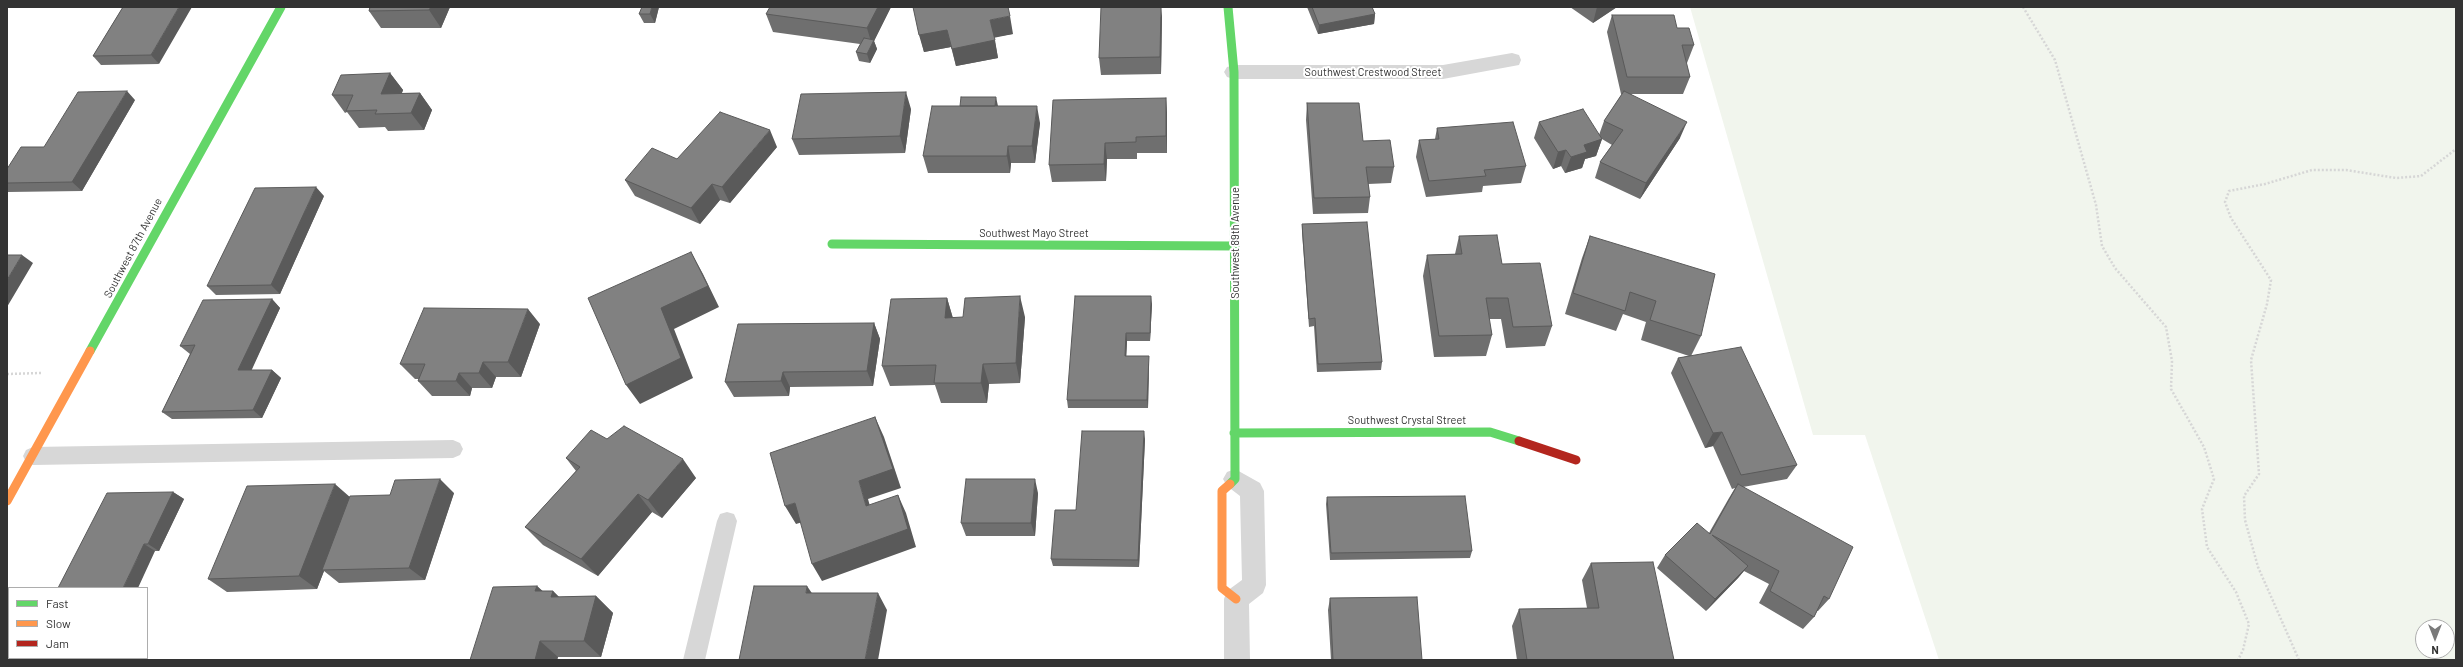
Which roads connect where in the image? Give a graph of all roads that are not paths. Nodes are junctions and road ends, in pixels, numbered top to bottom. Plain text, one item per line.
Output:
1 (281, 7) edge
2 (1228, 7) edge
3 (1512, 60) dead end
4 (1234, 72) junction
5 (832, 244) dead end
6 (1235, 246) junction
7 (1234, 433) junction
8 (453, 449) dead end
9 (32, 456) junction
10 (1576, 460) dead end
11 (1235, 479) junction
12 (7, 502) edge
13 (727, 521) dead end
14 (1236, 599) junction
15 (694, 660) edge
16 (1237, 660) edge

1 - 9 street, Southwest 87th Avenue
2 - 4 street, Southwest 89th Avenue
3 - 4 street, Southwest Crestwood Street
4 - 6 street, Southwest 89th Avenue
5 - 6 street, Southwest Mayo Street
6 - 7 street, Southwest 89th Avenue
7 - 10 street, Southwest Crystal Street
7 - 11 street, Southwest 89th Avenue
8 - 9 lane
9 - 12 street, Southwest 87th Avenue
11 - 14 street
11 - 14 street
13 - 15 lane
14 - 16 street

